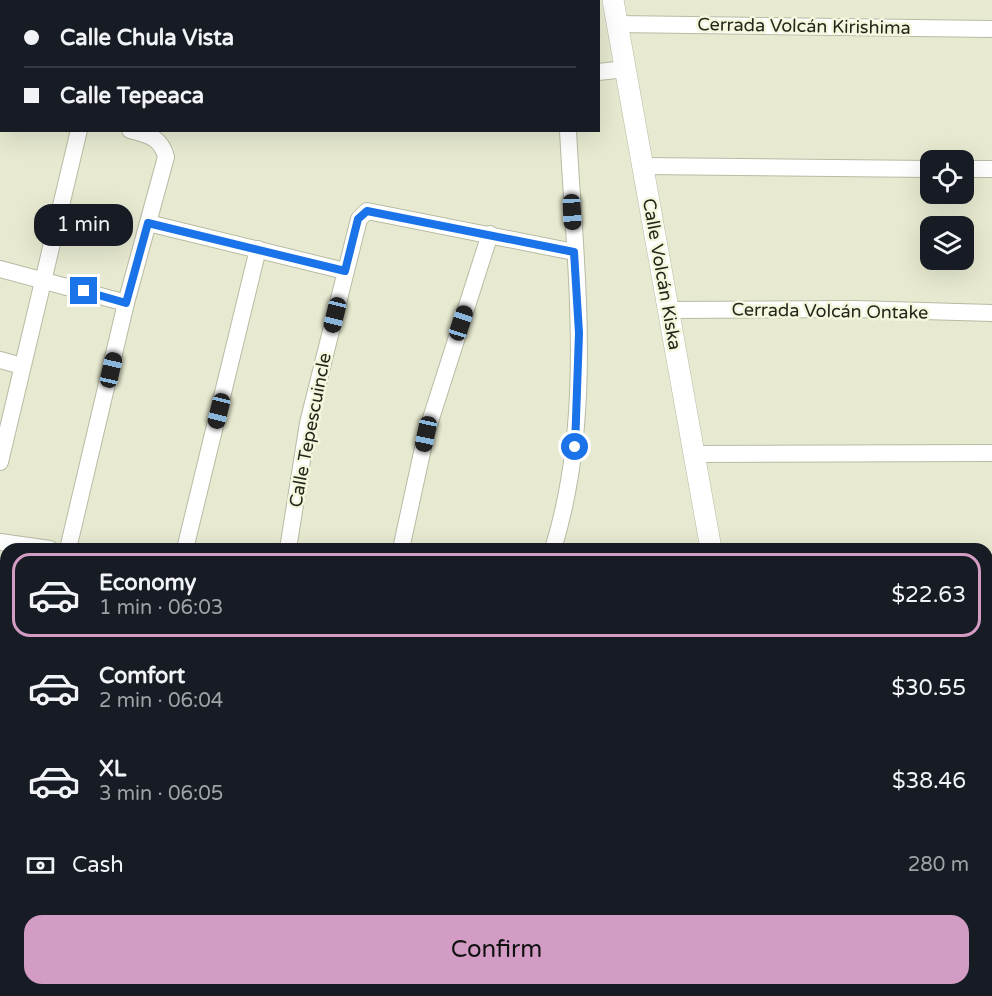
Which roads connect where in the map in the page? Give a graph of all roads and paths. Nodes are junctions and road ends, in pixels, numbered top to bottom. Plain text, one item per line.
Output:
1 (612, 0) edge
2 (617, 24) junction
3 (992, 29) edge
4 (626, 69) junction
5 (600, 72) edge
6 (79, 132) edge
7 (138, 132) edge
8 (568, 132) edge
9 (643, 166) junction
10 (920, 169) edge
11 (974, 169) edge
12 (991, 169) edge
13 (148, 223) junction
14 (490, 234) junction
15 (258, 249) junction
16 (574, 252) junction
17 (0, 269) edge
18 (345, 271) junction
19 (42, 280) junction
20 (126, 303) junction
21 (668, 310) junction
22 (992, 313) edge
23 (0, 360) edge
24 (22, 366) junction
25 (990, 453) dead end
26 (694, 454) junction
27 (0, 462) edge
28 (70, 543) edge
29 (186, 543) edge
30 (289, 543) edge
31 (402, 543) edge
32 (558, 543) edge
33 (710, 543) edge

1 - 2 street, Calle Volcán Kiska
2 - 3 street, Cerrada Volcán Kirishima
2 - 4 street, Calle Volcán Kiska
4 - 5 street
4 - 9 street, Calle Volcán Kiska
6 - 19 street
7 - 13 street
8 - 16 street
9 - 10 street
9 - 21 street, Calle Volcán Kiska
11 - 12 street
13 - 15 street
13 - 20 street
14 - 16 street
14 - 18 street, Calle Tepescuincle
14 - 31 street
15 - 18 street
15 - 29 street
16 - 32 street
17 - 19 street
18 - 30 street, Calle Tepescuincle
19 - 20 street
19 - 24 street
20 - 28 street
21 - 22 street, Cerrada Volcán Ontake
21 - 26 street, Calle Volcán Kiska
23 - 24 street
24 - 27 street
25 - 26 street
26 - 33 street, Calle Volcán Kiska

